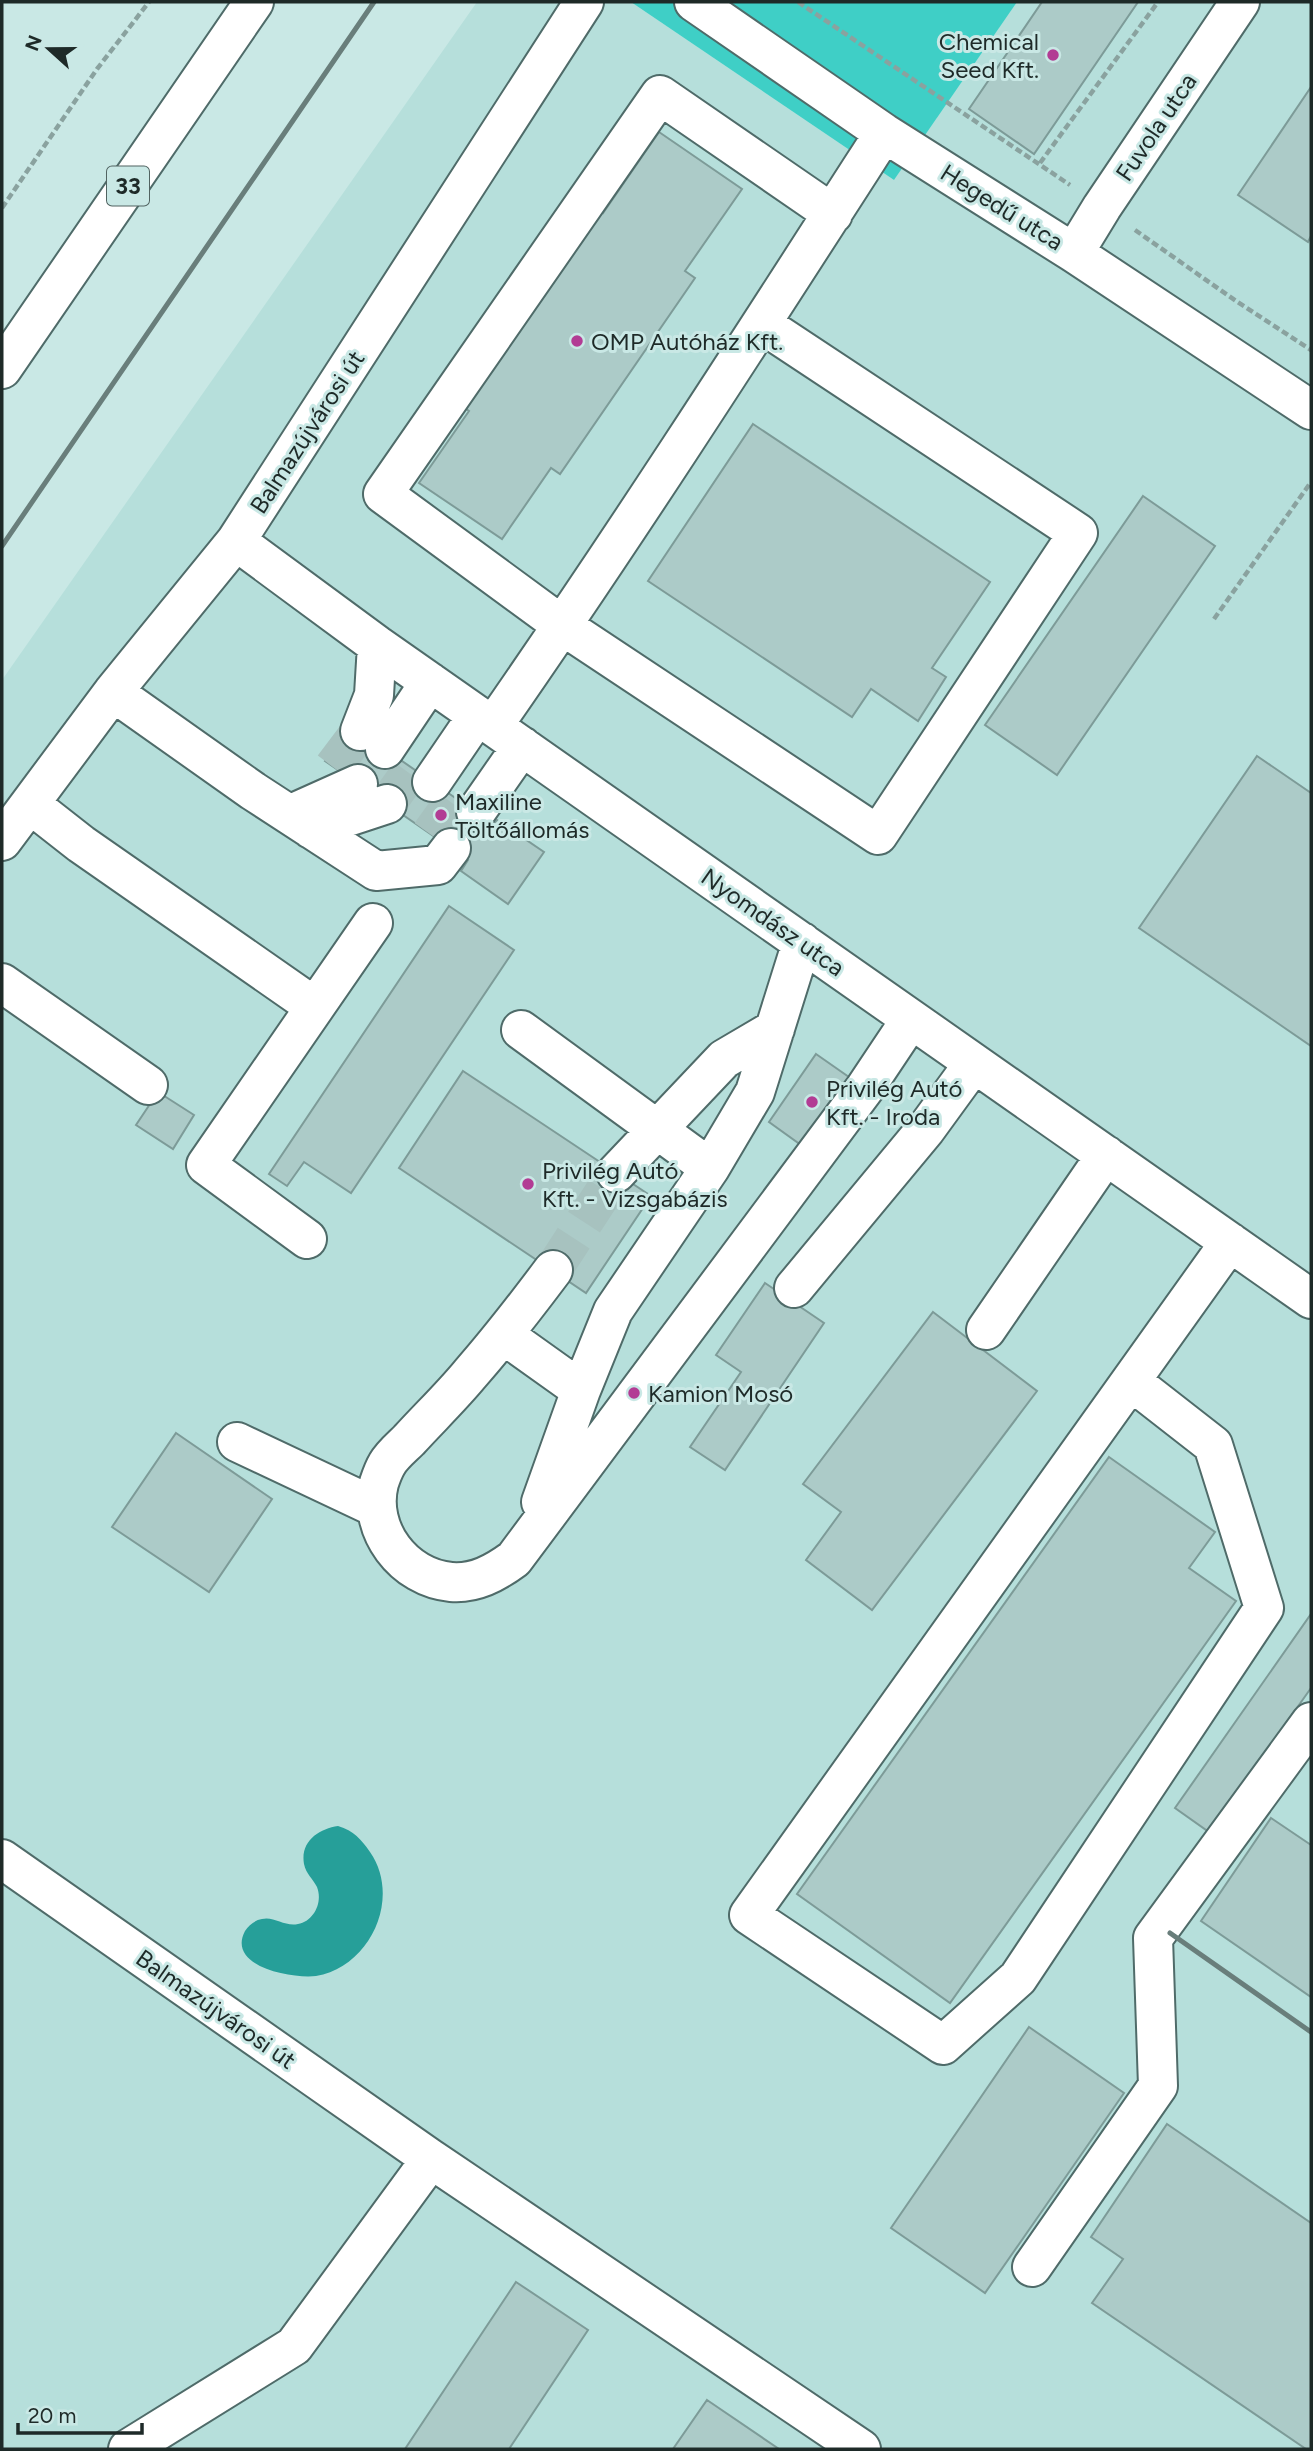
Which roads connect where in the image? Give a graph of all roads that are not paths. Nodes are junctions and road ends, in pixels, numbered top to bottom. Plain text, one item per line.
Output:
1 (254, 2) edge
2 (584, 2) edge
3 (694, 2) edge
4 (1240, 2) edge
5 (884, 133) junction
6 (832, 214) junction
7 (1074, 253) junction
8 (762, 324) junction
9 (2, 369) edge
10 (1311, 410) edge
11 (236, 541) junction
12 (563, 626) junction
13 (377, 645) junction
14 (113, 692) junction
15 (480, 717) junction
16 (420, 773) junction
17 (30, 804) junction
18 (394, 809) junction
19 (310, 829) junction
20 (2, 841) edge
21 (373, 923) dead end
22 (802, 942) junction
23 (2, 983) edge
24 (315, 1007) junction
25 (911, 1019) junction
26 (775, 1029) junction
27 (521, 1030) dead end
28 (974, 1063) junction
29 (148, 1085) dead end
30 (657, 1129) junction
31 (1106, 1155) junction
32 (710, 1168) junction
33 (616, 1173) tunnel mouth
34 (307, 1239) dead end
35 (1230, 1242) junction
36 (553, 1270) tunnel mouth
37 (794, 1288) dead end
38 (1311, 1299) edge
39 (986, 1330) dead end
40 (504, 1335) junction
41 (1131, 1381) junction
42 (581, 1390) junction
43 (237, 1442) dead end
44 (377, 1508) junction
45 (527, 1541) junction
46 (1311, 1722) edge
47 (2, 1859) edge
48 (431, 2159) junction
49 (1032, 2267) dead end
50 (128, 2449) edge
51 (861, 2449) edge

1 - 9 street, 33
2 - 11 street, Balmazújvárosi út
3 - 5 street, Hegedű utca
4 - 7 street, Fuvola utca
5 - 6 street
5 - 7 street, Hegedű utca
6 - 8 street
6 - 12 street
7 - 10 street, Hegedű utca
8 - 12 street
8 - 12 street
11 - 13 street, Nyomdász utca
11 - 14 street, Balmazújvárosi út
12 - 15 street
13 - 15 street, Nyomdász utca
13 - 16 street
14 - 17 street, Balmazújvárosi út
14 - 19 street
15 - 16 street
15 - 16 street
15 - 16 street
15 - 22 street, Nyomdász utca
17 - 20 street, Balmazújvárosi út
17 - 24 street
18 - 19 street
18 - 19 street
18 - 19 street
21 - 24 street
22 - 25 street, Nyomdász utca
22 - 26 street
23 - 29 street
24 - 34 street
25 - 28 street, Nyomdász utca
25 - 45 street
26 - 30 street
26 - 32 street
27 - 30 street
28 - 31 street, Nyomdász utca
28 - 37 street
30 - 32 street
30 - 33 street
31 - 35 street, Nyomdász utca
31 - 39 street
32 - 42 street
35 - 38 street, Nyomdász utca
35 - 41 street
36 - 40 street
40 - 42 street
40 - 44 street
41 - 41 street
42 - 45 street
43 - 44 street
44 - 45 street
46 - 49 street
47 - 48 street, Balmazújvárosi út
48 - 50 street
48 - 51 street, Balmazújvárosi út

